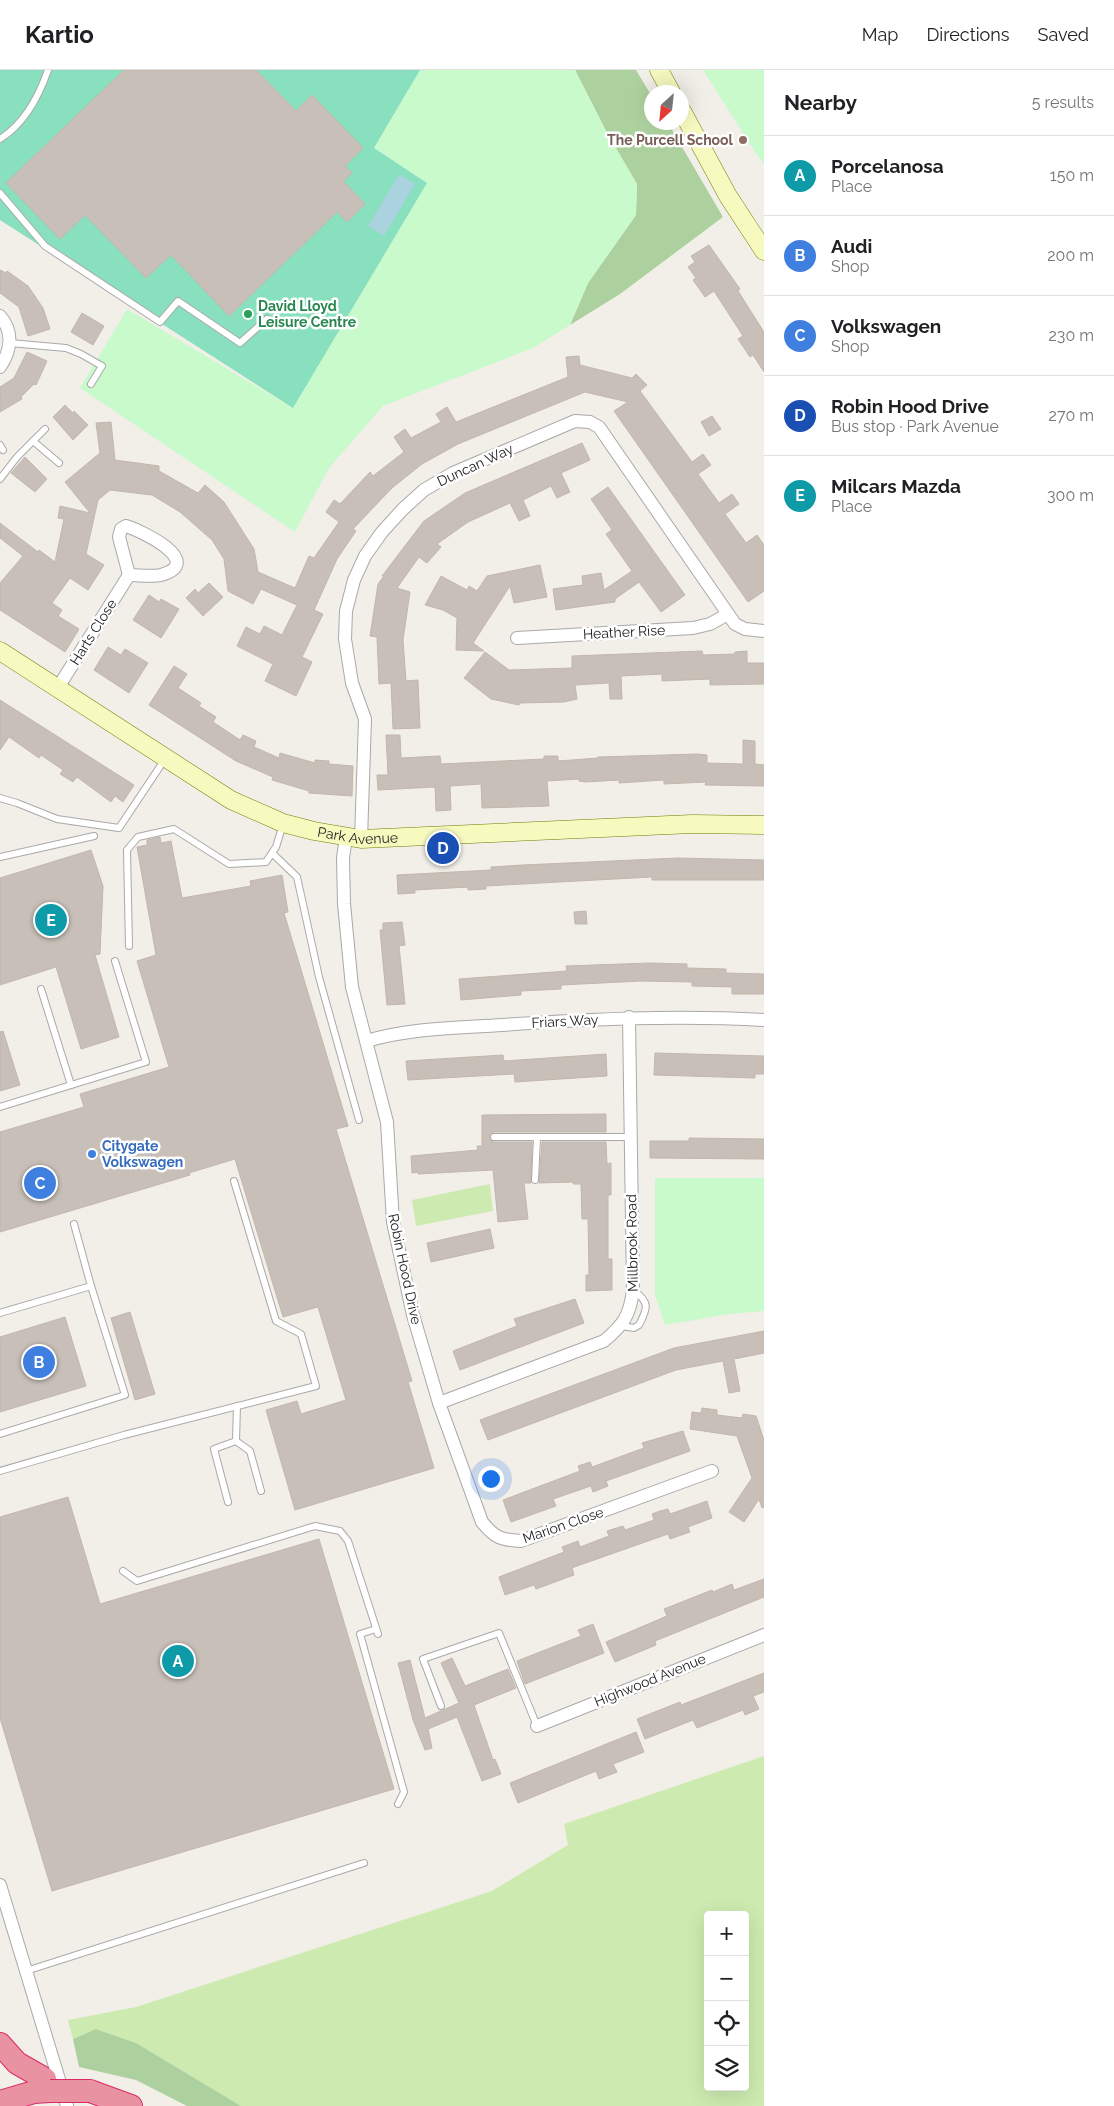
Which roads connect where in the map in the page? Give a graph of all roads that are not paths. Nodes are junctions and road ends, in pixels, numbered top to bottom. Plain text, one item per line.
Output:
1 (48, 70) edge
2 (659, 70) edge
3 (667, 85) edge
4 (689, 124) edge
5 (0, 139) edge
6 (0, 193) edge
7 (764, 251) edge
8 (0, 316) edge
9 (267, 319) dead end
10 (10, 343) junction
11 (0, 367) edge
12 (91, 384) dead end
13 (45, 429) dead end
14 (32, 441) junction
15 (59, 463) dead end
16 (0, 479) edge
17 (129, 575) junction
18 (728, 614) junction
19 (764, 631) edge
20 (517, 638) dead end
21 (0, 651) edge
22 (57, 689) junction
23 (165, 759) junction
24 (0, 798) edge
25 (283, 823) junction
26 (764, 825) edge
27 (94, 836) dead end
28 (354, 838) junction
29 (272, 853) junction
30 (0, 857) edge
31 (129, 946) dead end
32 (115, 960) dead end
33 (41, 989) dead end
34 (629, 1018) junction
35 (764, 1020) edge
36 (367, 1041) junction
37 (72, 1085) junction
38 (0, 1107) edge
39 (359, 1120) dead end
40 (494, 1136) dead end
41 (630, 1136) junction
42 (536, 1137) junction
43 (535, 1180) dead end
44 (234, 1181) dead end
45 (74, 1224) dead end
46 (91, 1286) junction
47 (0, 1313) edge
48 (439, 1402) junction
49 (237, 1406) junction
50 (0, 1434) edge
51 (236, 1441) junction
52 (0, 1471) edge
53 (712, 1471) dead end
54 (261, 1491) dead end
55 (228, 1502) dead end
56 (123, 1571) dead end
57 (764, 1635) edge
58 (441, 1706) dead end
59 (536, 1726) joint
60 (398, 1804) dead end
61 (364, 1863) dead end
62 (0, 1884) edge
63 (26, 1971) junction
64 (0, 2044) edge
65 (47, 2085) junction
66 (80, 2096) edge
67 (8, 2099) edge
68 (131, 2106) edge

1 - 5 lane
2 - 3 street
4 - 7 street
6 - 9 lane
8 - 10 street
10 - 11 street
10 - 12 lane
13 - 14 lane
14 - 15 lane
14 - 16 lane
17 - 17 street
17 - 22 street, Harts Close
18 - 19 street, Duncan Way
18 - 20 street, Heather Rise
18 - 28 street, Duncan Way
21 - 22 street, Park Avenue
22 - 23 street, Park Avenue
23 - 24 lane
23 - 25 street, Park Avenue
25 - 28 street, Park Avenue
25 - 29 lane
26 - 28 street, Park Avenue
27 - 30 lane
28 - 36 street, Robin Hood Drive
29 - 31 lane
29 - 39 lane
32 - 37 lane
33 - 37 lane
34 - 35 street, Friars Way
34 - 36 street, Friars Way
34 - 41 street, Millbrook Road
36 - 48 street, Robin Hood Drive
37 - 38 lane
40 - 42 lane
41 - 42 lane
41 - 48 street, Millbrook Road
42 - 43 lane
44 - 49 lane
45 - 46 lane
46 - 47 lane
46 - 50 lane
48 - 53 street, Marion Close
49 - 51 lane
49 - 52 lane
51 - 54 lane
51 - 55 lane
56 - 60 lane
57 - 59 street, Highwood Avenue
58 - 59 lane
61 - 63 lane
62 - 63 street
63 - 66 street
64 - 65 highway
65 - 66 highway, bridge
65 - 67 highway
66 - 68 highway

